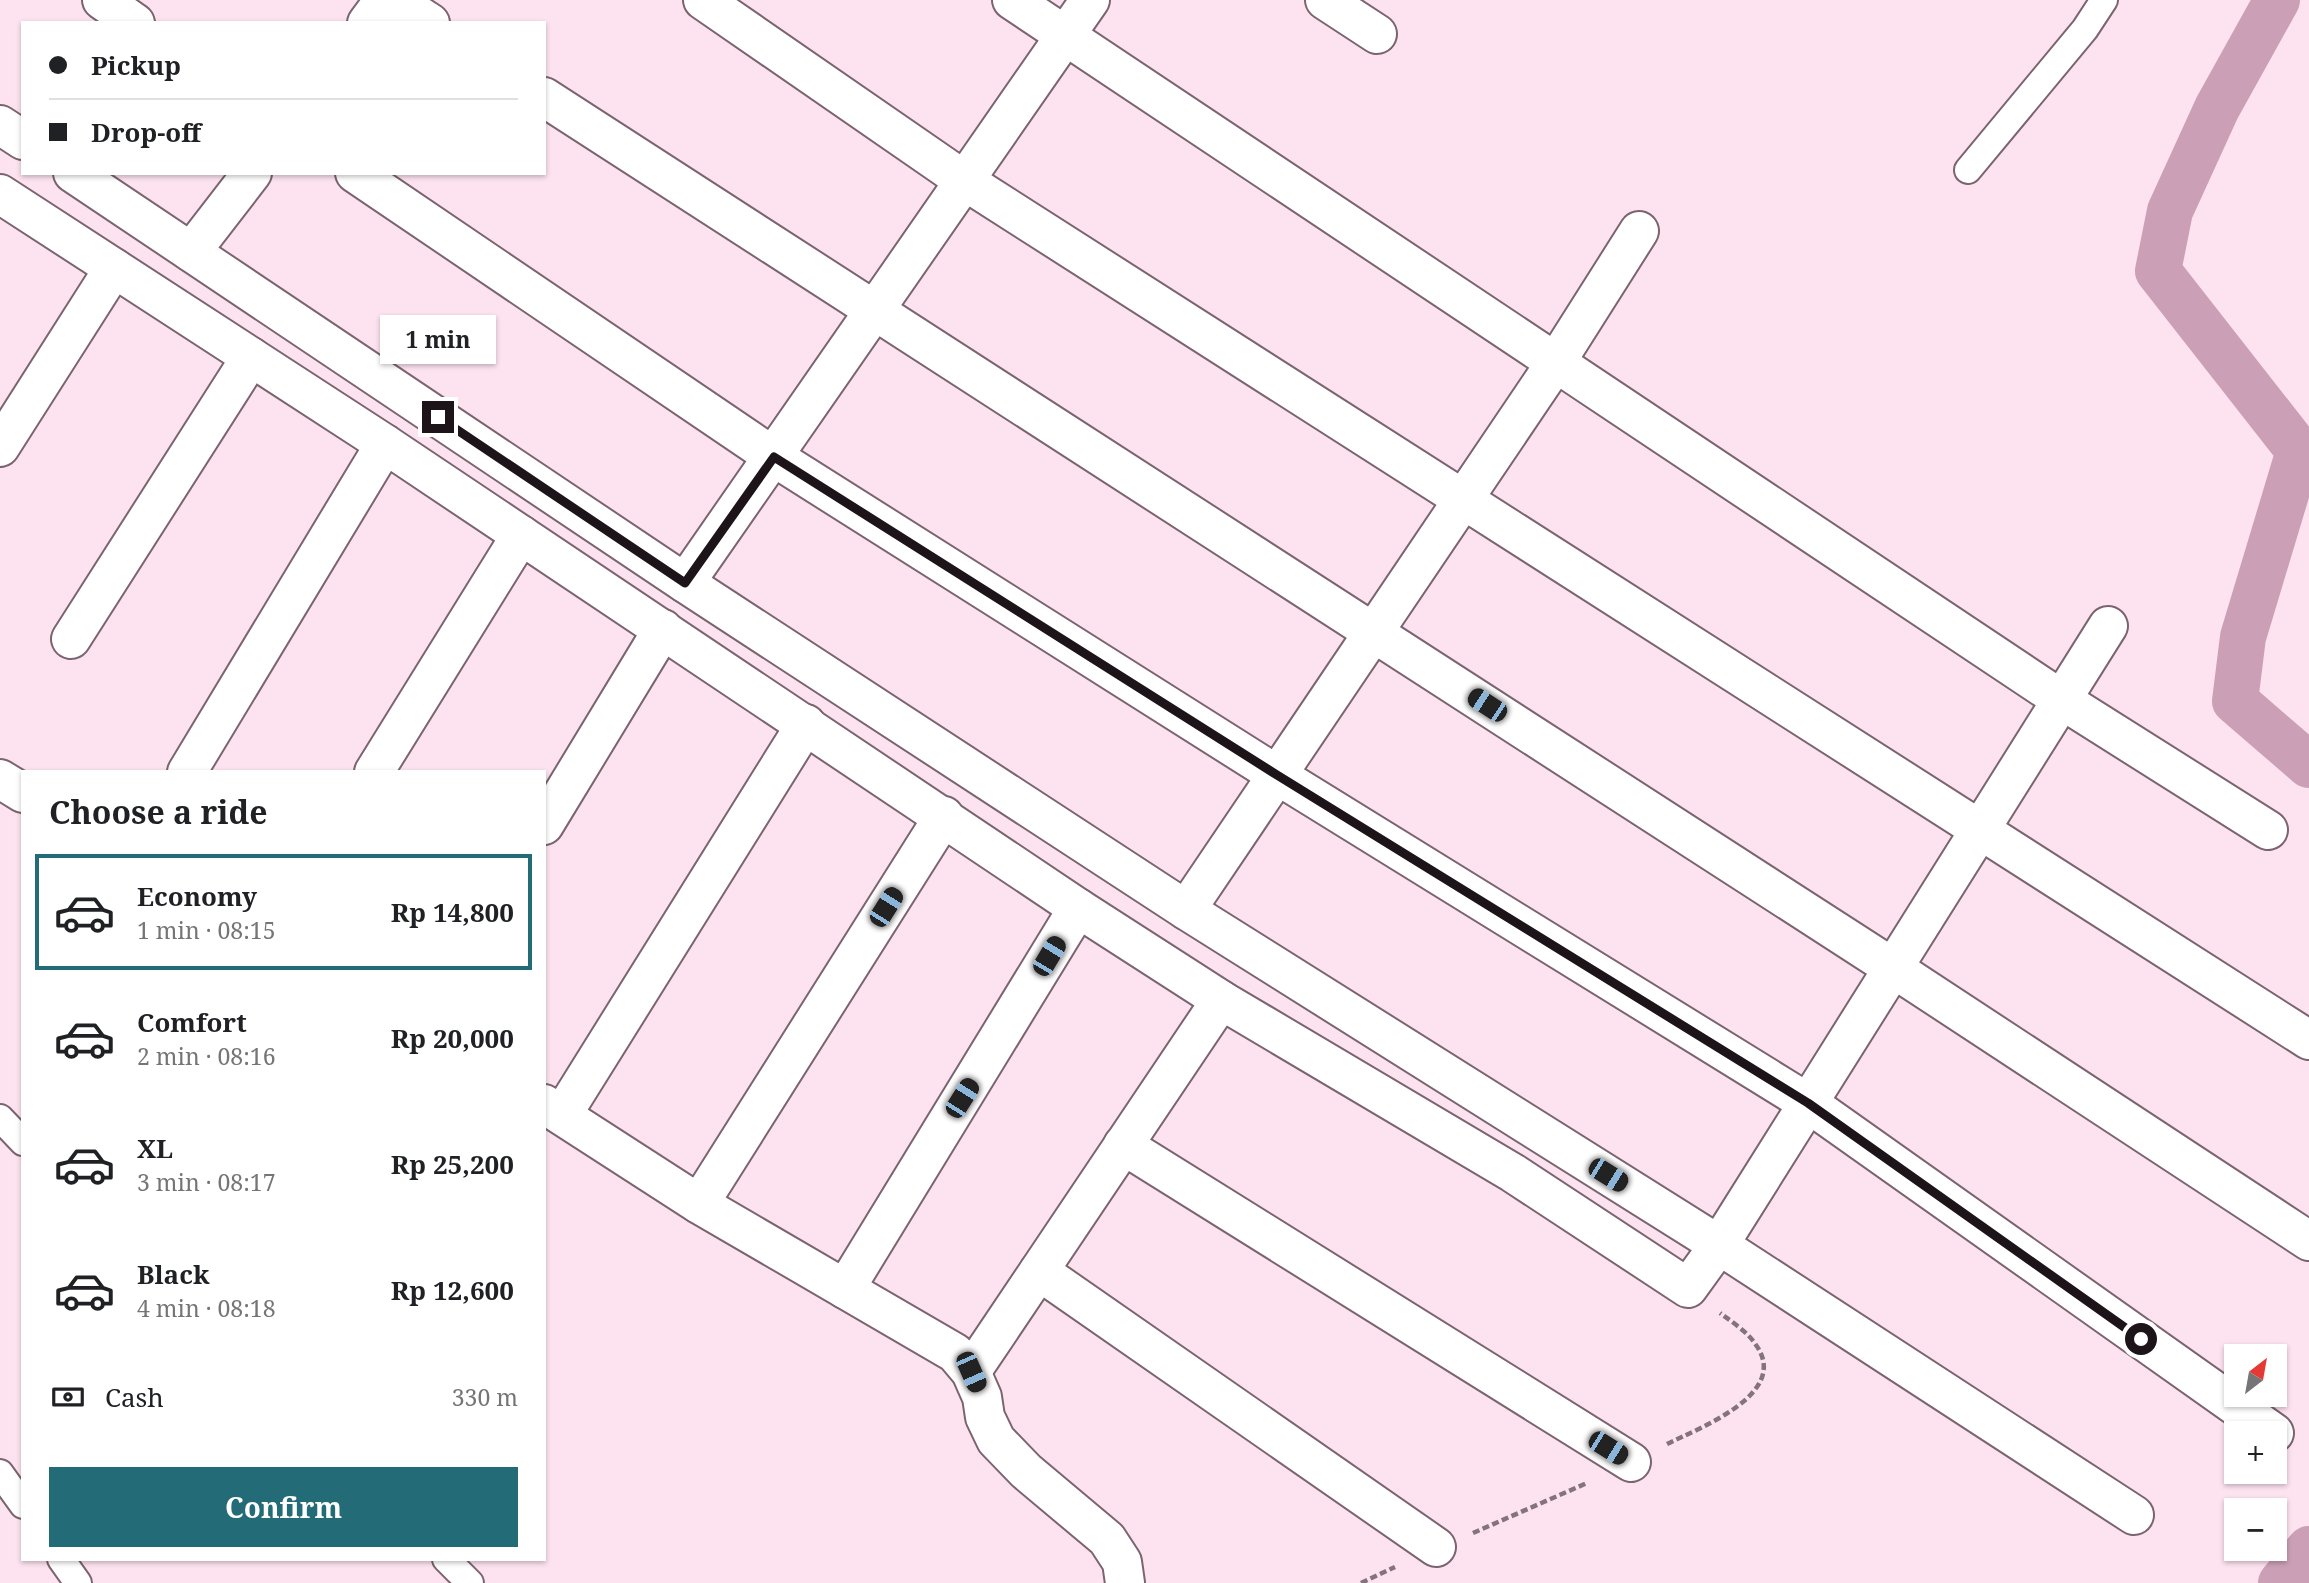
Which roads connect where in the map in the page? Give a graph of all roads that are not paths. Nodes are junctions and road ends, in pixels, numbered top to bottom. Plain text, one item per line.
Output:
1 (103, 0) edge
2 (384, 0) edge
3 (395, 0) edge
4 (704, 0) edge
5 (1012, 0) edge
6 (1090, 0) edge
7 (1325, 0) edge
8 (2104, 0) edge
9 (132, 21) edge
10 (368, 21) edge
11 (427, 21) edge
12 (1377, 34) dead end
13 (1066, 36) junction
14 (546, 98) edge
15 (0, 125) edge
16 (21, 139) edge
17 (1968, 170) dead end
18 (76, 175) edge
19 (249, 175) edge
20 (358, 175) edge
21 (965, 181) junction
22 (0, 194) edge
23 (1639, 231) dead end
24 (191, 252) junction
25 (114, 268) junction
26 (875, 310) junction
27 (251, 357) junction
28 (1556, 362) junction
29 (386, 444) junction
30 (0, 447) edge
31 (774, 457) junction
32 (1464, 499) junction
33 (522, 535) junction
34 (685, 583) junction
35 (2108, 626) dead end
36 (663, 629) junction
37 (1374, 632) junction
38 (71, 639) dead end
39 (2062, 700) junction
40 (806, 724) junction
41 (188, 770) edge
42 (375, 770) edge
43 (1277, 775) junction
44 (0, 779) edge
45 (21, 792) edge
46 (944, 816) junction
47 (546, 822) edge
48 (2268, 830) dead end
49 (1979, 831) junction
50 (1078, 908) junction
51 (1186, 910) junction
52 (1893, 968) junction
53 (1221, 1000) junction
54 (2309, 1040) edge
55 (1808, 1103) junction
56 (553, 1109) edge
57 (0, 1118) edge
58 (1542, 1132) junction
59 (21, 1140) edge
60 (1123, 1145) junction
61 (1513, 1173) junction
62 (699, 1204) junction
63 (2309, 1241) edge
64 (1719, 1245) junction
65 (1039, 1271) junction
66 (845, 1289) junction
67 (971, 1372) junction
68 (2257, 1421) edge
69 (1631, 1462) dead end
70 (0, 1473) edge
71 (21, 1502) edge
72 (2134, 1515) dead end
73 (1436, 1547) dead end
74 (62, 1561) edge
75 (448, 1561) edge
76 (78, 1583) edge
77 (470, 1583) edge
78 (1125, 1583) edge

1 - 9 street
2 - 10 street
3 - 11 street
4 - 21 street
5 - 13 street
6 - 13 street
7 - 12 street
8 - 17 lane
13 - 21 street
13 - 28 street
14 - 26 street
15 - 16 street
18 - 24 street
19 - 24 street
20 - 31 street
21 - 26 street
21 - 32 street
22 - 25 street
23 - 28 street
24 - 34 street
25 - 27 street
25 - 30 street
26 - 31 street
26 - 37 street
27 - 29 street
27 - 38 street
28 - 32 street
28 - 39 street
29 - 33 street
29 - 41 street
31 - 34 street
31 - 43 street
32 - 37 street
32 - 49 street
33 - 36 street
33 - 42 street
34 - 51 street
35 - 39 street
36 - 40 street
36 - 47 street
37 - 43 street
37 - 52 street
39 - 48 street
39 - 49 street
40 - 46 street
40 - 56 street
43 - 51 street
43 - 55 street
44 - 45 street
46 - 50 street
46 - 62 street
49 - 52 street
49 - 54 street
50 - 53 street
50 - 66 street
51 - 58 street
52 - 55 street
52 - 63 street
53 - 60 street
53 - 61 street
55 - 64 street
55 - 68 street
56 - 62 street
57 - 59 lane
58 - 61 street
58 - 64 street
60 - 65 street
60 - 69 street
61 - 64 street
62 - 66 street
64 - 72 street
65 - 67 street
65 - 73 street
66 - 67 street
67 - 78 street
70 - 71 lane
74 - 76 lane
75 - 77 lane

